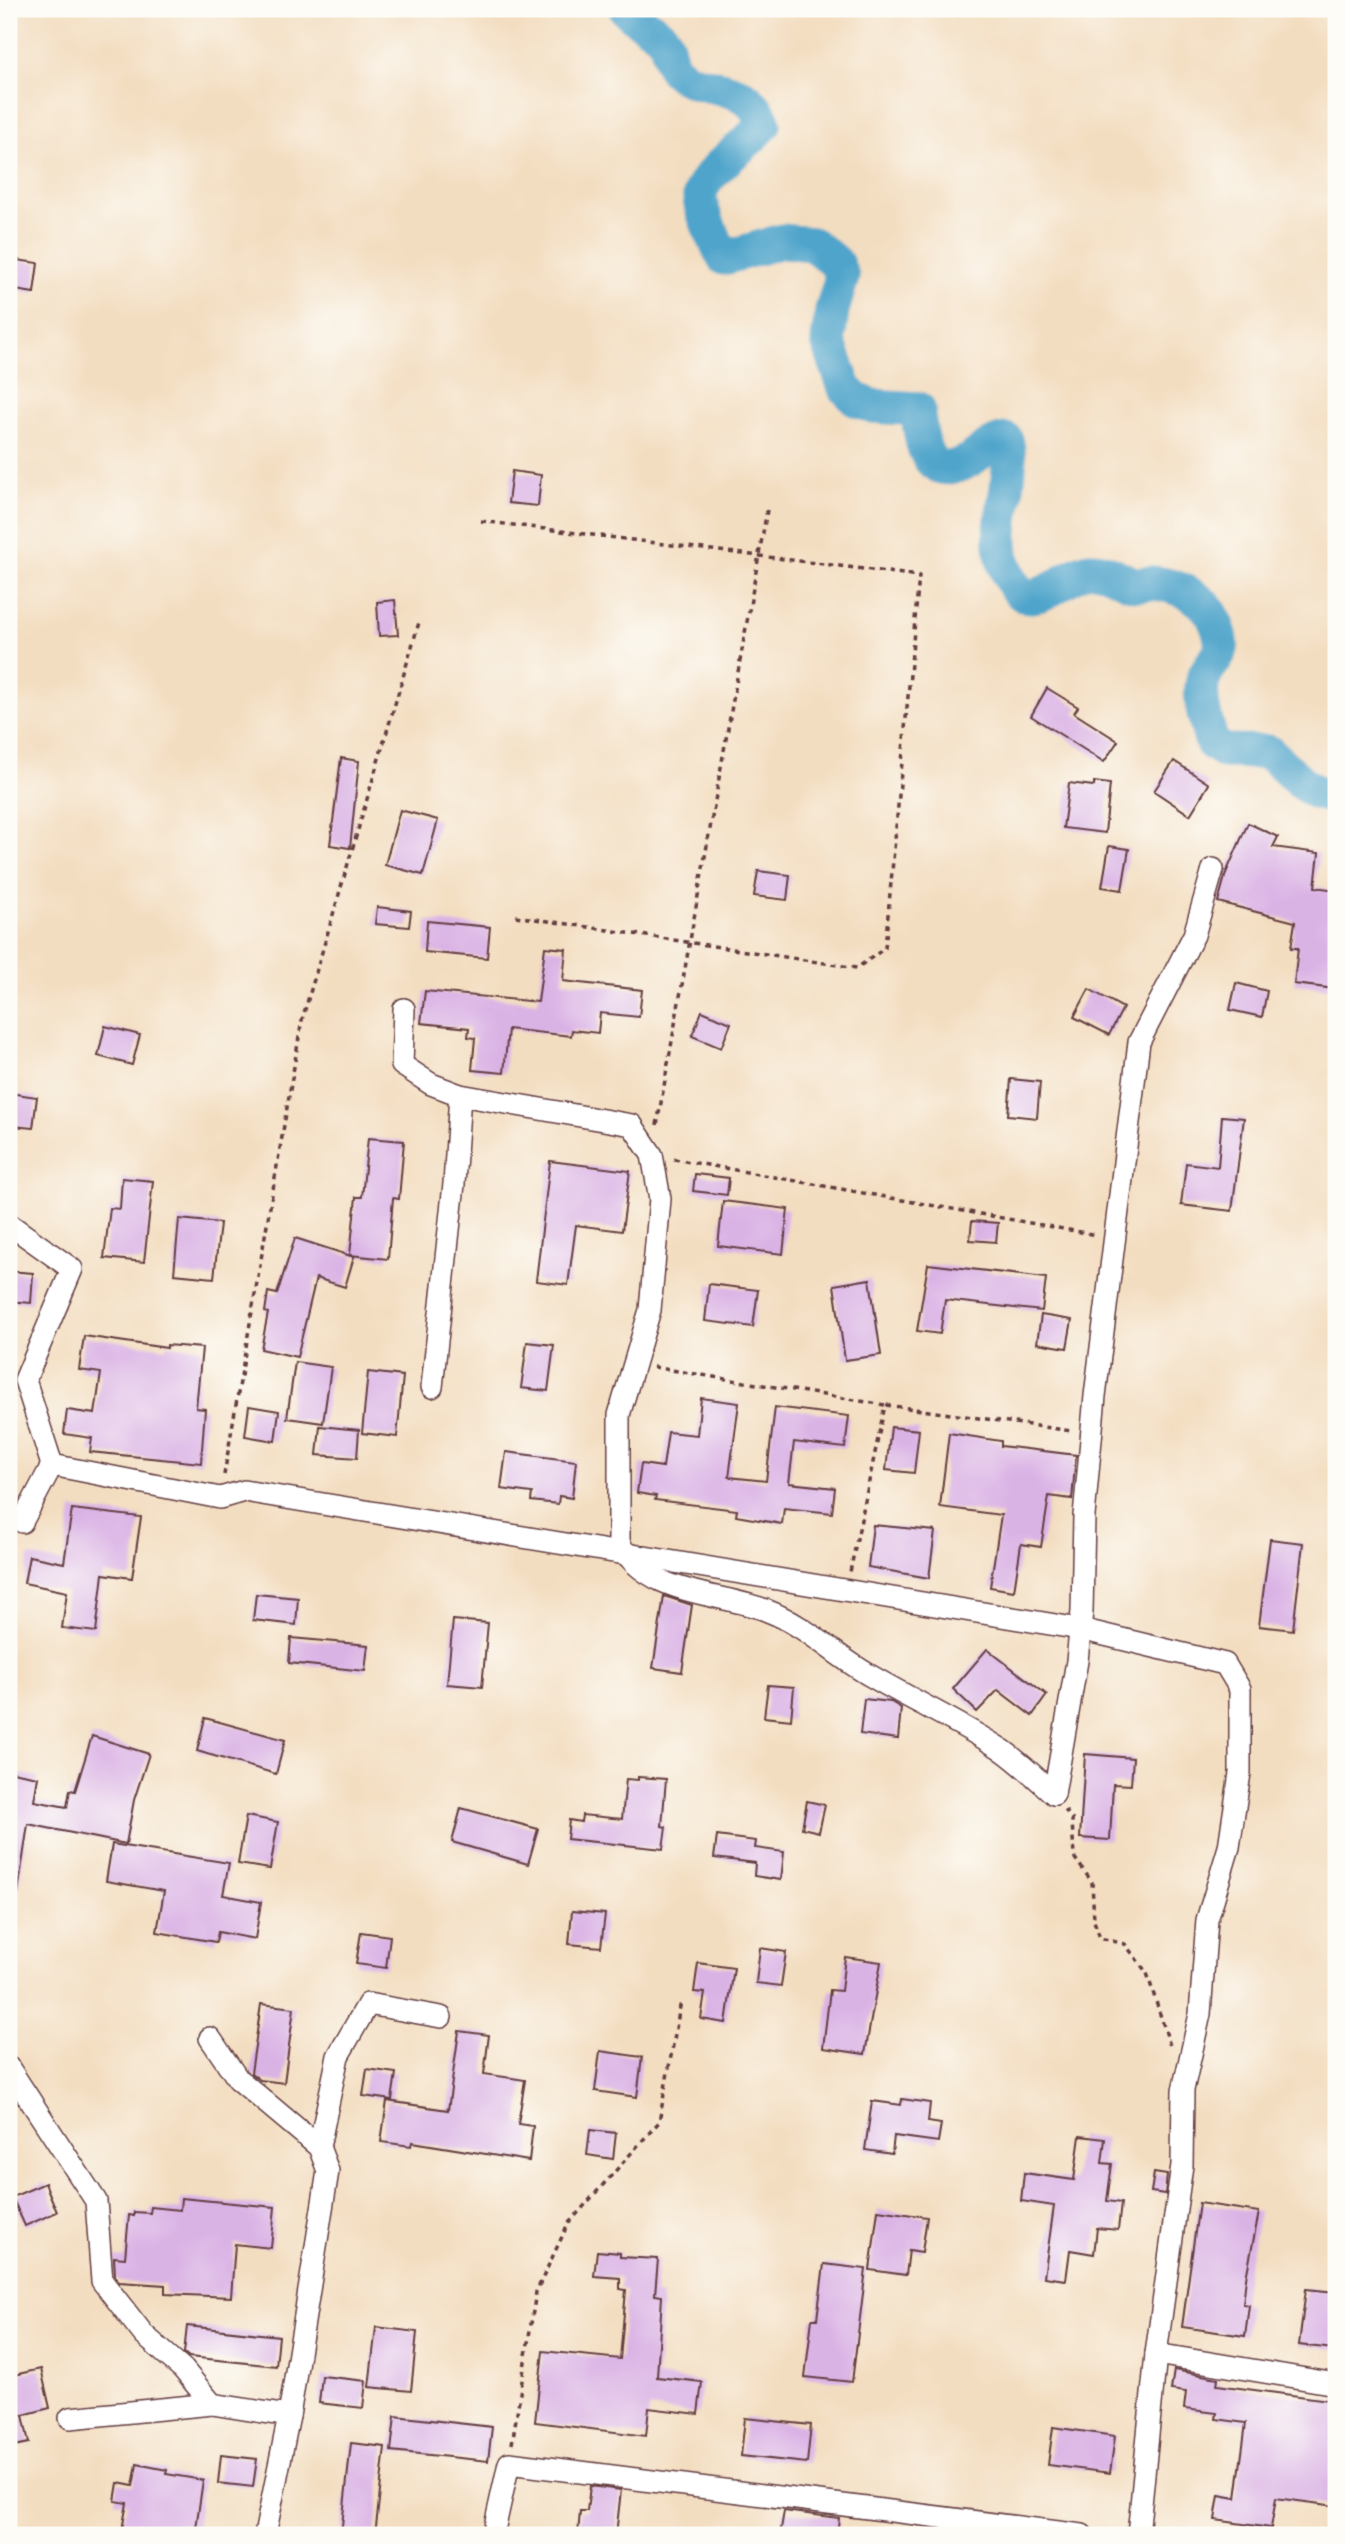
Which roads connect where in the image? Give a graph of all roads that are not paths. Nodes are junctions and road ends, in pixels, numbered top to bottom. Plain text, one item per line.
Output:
1 (1213, 869) dead end
2 (404, 1009) dead end
3 (460, 1095) junction
4 (9, 1224) edge
5 (17, 1373) edge
6 (432, 1387) dead end
7 (52, 1465) junction
8 (22, 1522) dead end
9 (626, 1557) junction
10 (1080, 1629) junction
11 (441, 2017) dead end
12 (210, 2038) dead end
13 (9, 2068) edge
14 (319, 2147) junction
15 (1156, 2354) junction
16 (1336, 2384) edge
17 (212, 2404) junction
18 (289, 2416) junction
19 (70, 2418) dead end
20 (265, 2535) edge
21 (493, 2535) edge
22 (1082, 2535) edge
23 (1138, 2535) edge

1 - 10 street
2 - 3 street
3 - 6 street
3 - 9 street
4 - 5 street
5 - 7 street
7 - 8 street
7 - 9 street
9 - 10 street
9 - 10 street
10 - 15 street
11 - 14 street
12 - 14 street
13 - 17 street
14 - 18 street
15 - 16 street
15 - 23 street
17 - 18 street
17 - 19 street
18 - 20 street
21 - 22 street

